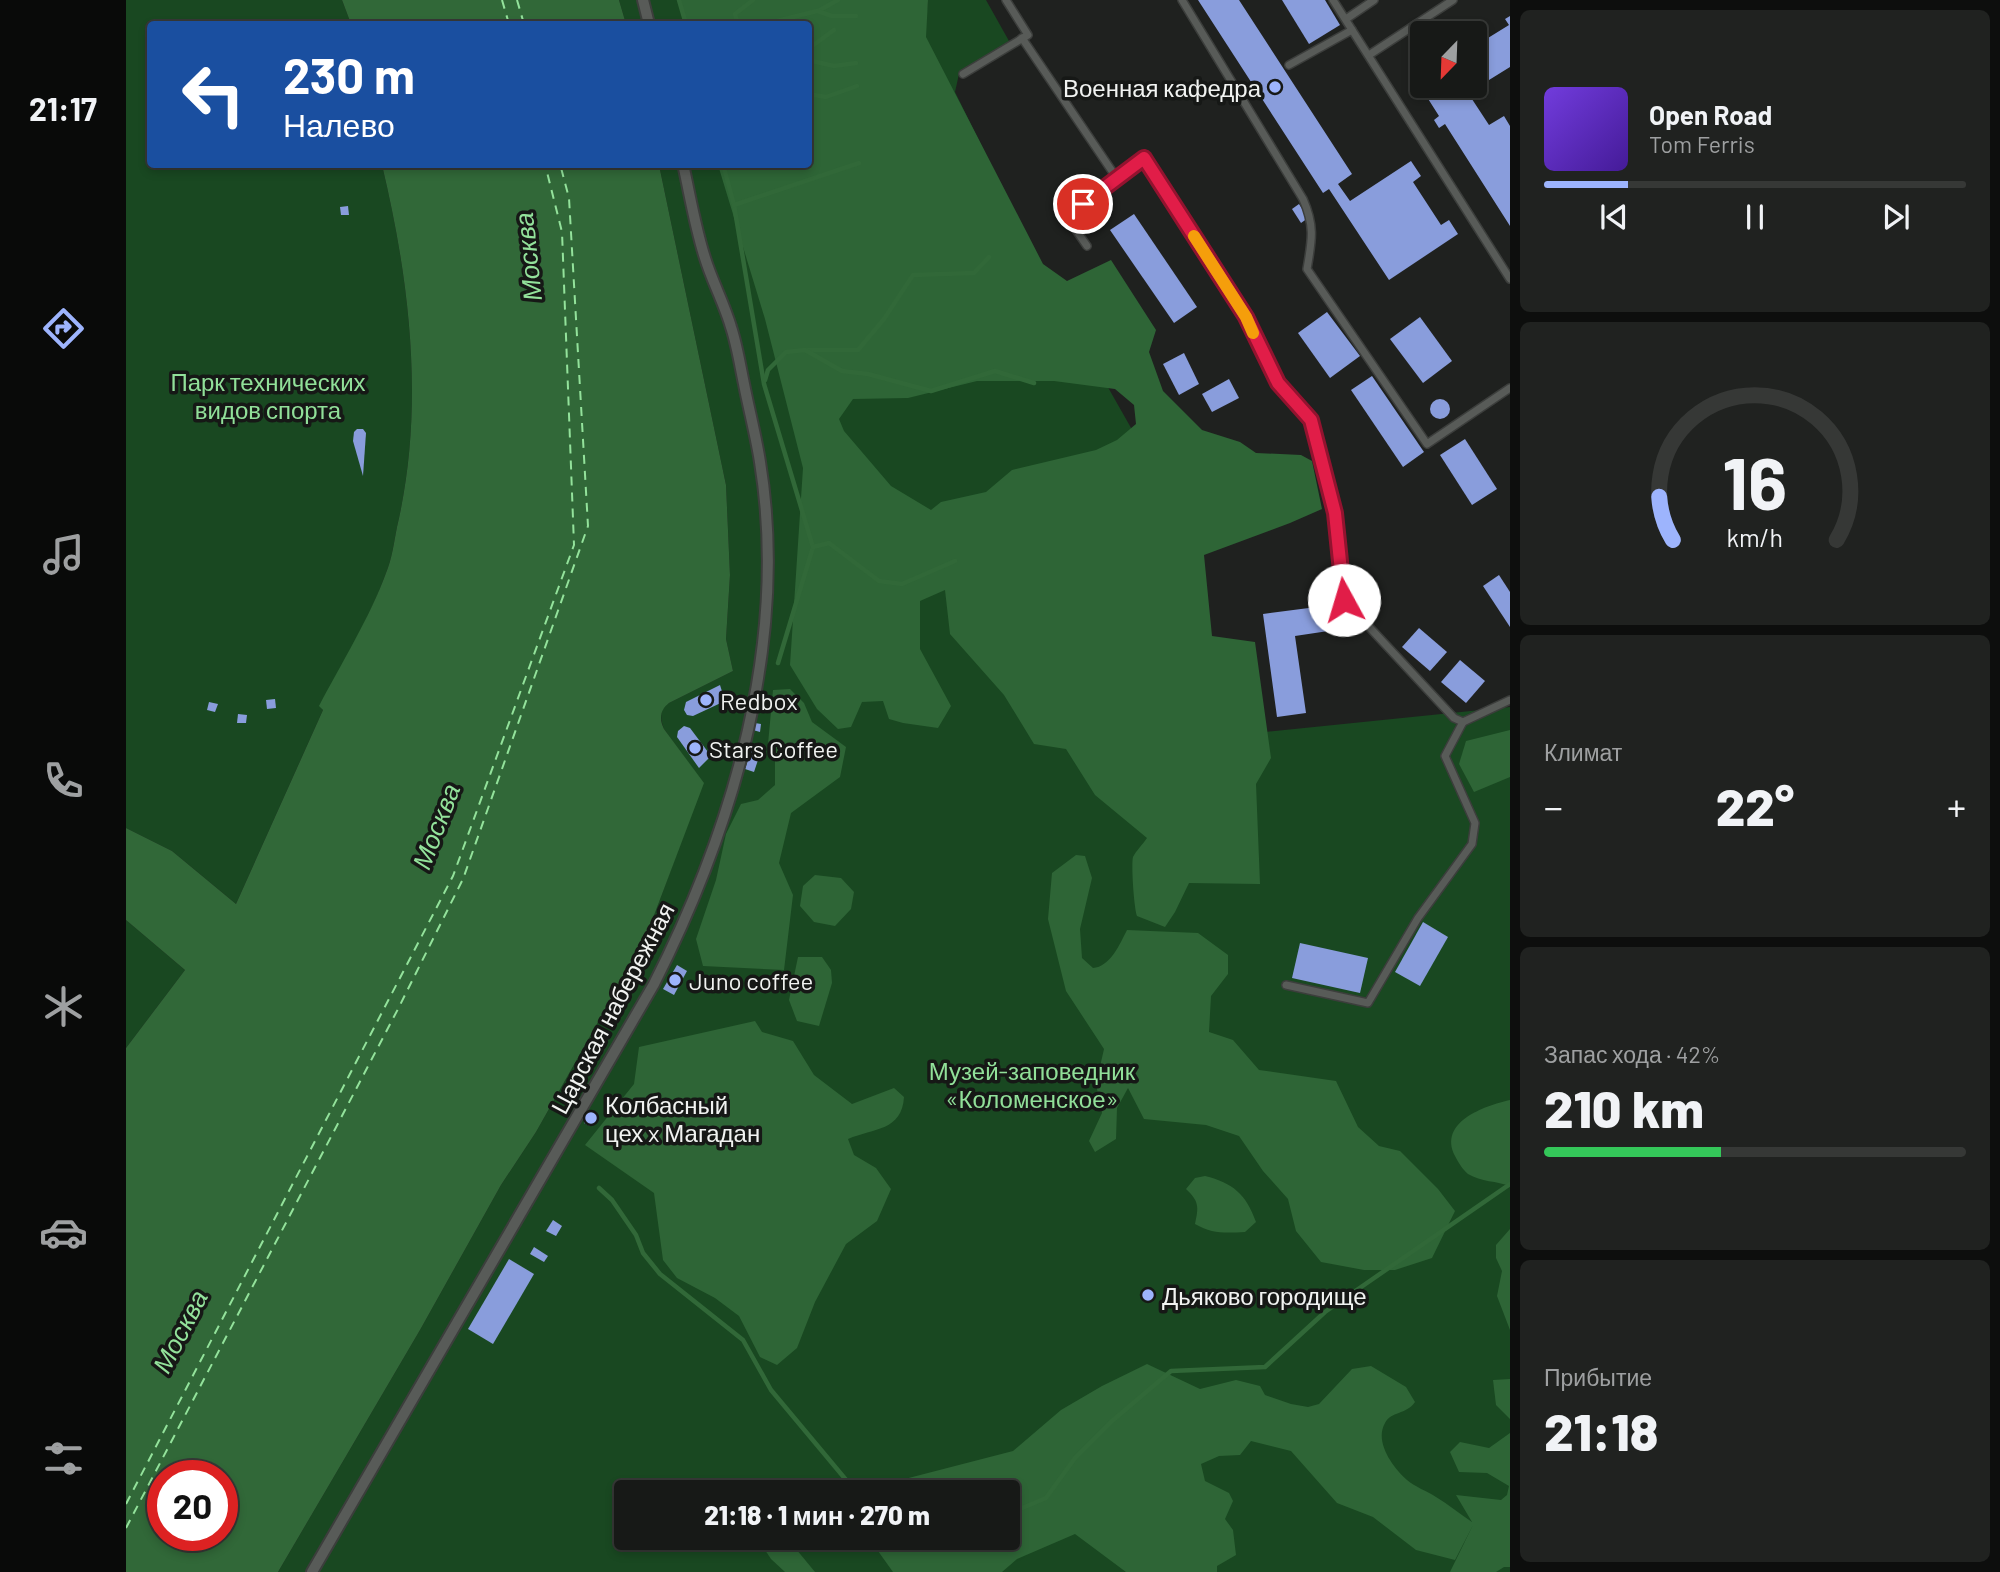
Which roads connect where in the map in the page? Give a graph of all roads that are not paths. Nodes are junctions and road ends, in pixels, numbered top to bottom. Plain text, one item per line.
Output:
1 (643, 0) edge
2 (1006, 0) edge
3 (1182, 0) edge
4 (1333, 0) edge
5 (1374, 0) edge
6 (1453, 0) edge
7 (1346, 19) junction
8 (648, 21) edge
9 (1352, 30) junction
10 (1022, 38) junction
11 (1369, 55) junction
12 (1289, 65) dead end
13 (963, 74) dead end
14 (684, 168) edge
15 (1116, 177) junction
16 (1087, 246) dead end
17 (1510, 279) edge
18 (1510, 388) edge
19 (1510, 700) edge
20 (1463, 722) junction
21 (1286, 985) dead end
22 (312, 1572) edge

1 - 8 street
2 - 10 lane
3 - 18 lane
4 - 7 lane
5 - 7 lane
6 - 11 lane
7 - 9 lane
9 - 11 lane
9 - 12 lane
10 - 13 lane
10 - 15 lane
11 - 17 lane
14 - 22 street, Царская набережная
15 - 16 lane
15 - 20 lane
19 - 20 lane
20 - 21 lane

